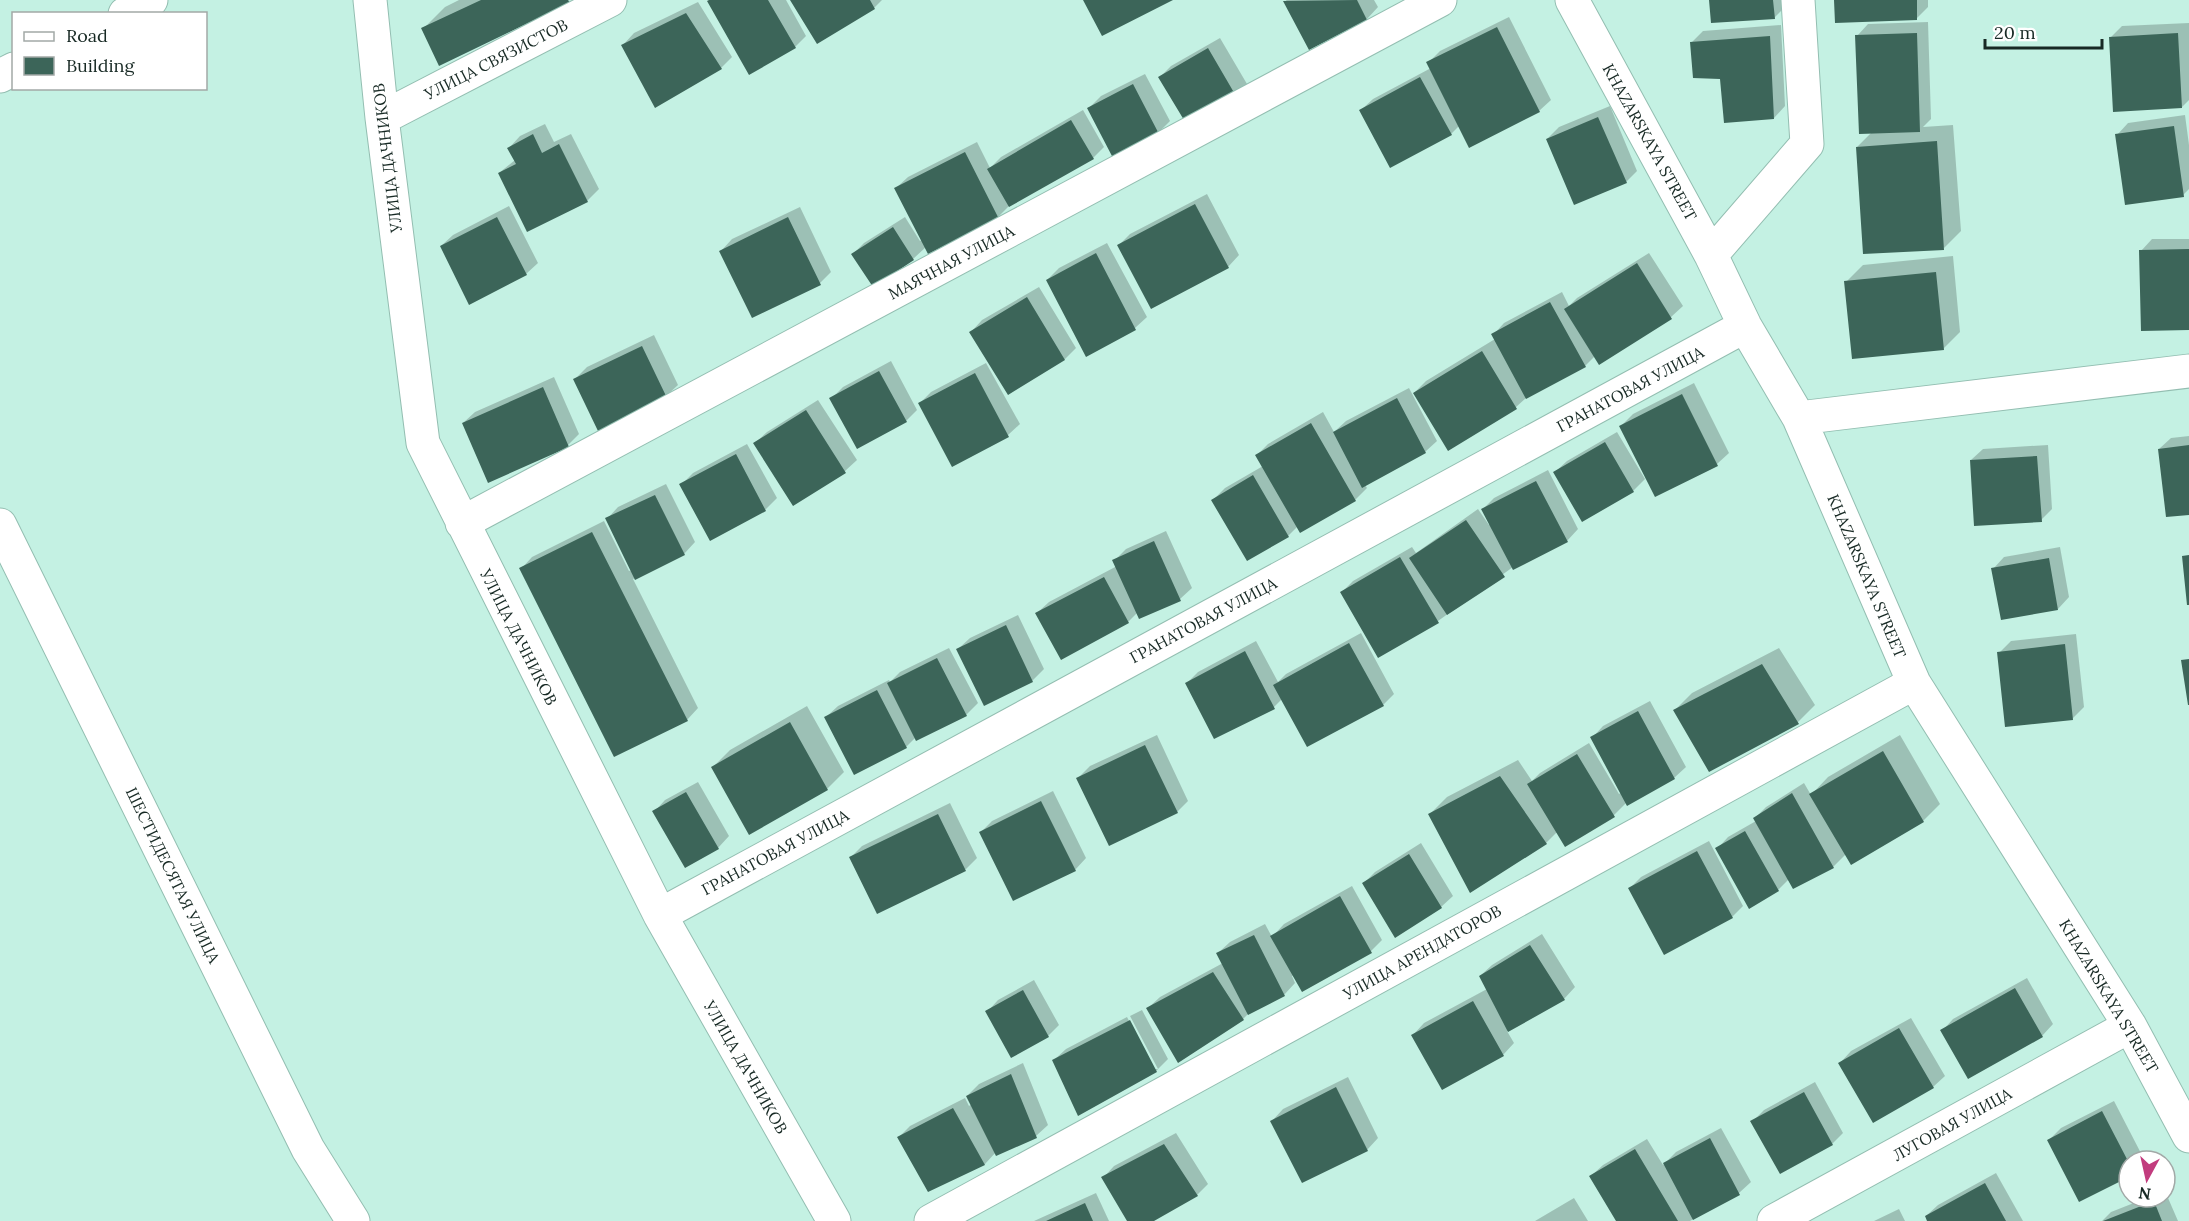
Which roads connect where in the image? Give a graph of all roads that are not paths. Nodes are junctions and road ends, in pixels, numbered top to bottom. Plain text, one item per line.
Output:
1 (152, 0) edge
2 (370, 0) edge
3 (610, 0) edge
4 (1440, 0) edge
5 (1572, 0) edge
6 (1798, 0) edge
7 (128, 12) edge
8 (382, 118) junction
9 (1711, 255) junction
10 (1745, 326) junction
11 (2189, 371) edge
12 (1800, 418) junction
13 (462, 523) junction
14 (0, 525) edge
15 (1914, 683) junction
16 (660, 915) junction
17 (2130, 1026) junction
18 (2189, 1136) edge
19 (353, 1221) edge
20 (834, 1221) edge
21 (931, 1221) edge
22 (1774, 1221) edge

1 - 7 street
2 - 8 street, УЛИЦА ДАЧНИКОВ
3 - 8 street, УЛИЦА СВЯЗИСТОВ
4 - 13 street, МАЯЧНАЯ УЛИЦА
5 - 9 street, KHAZARSKAYA STREET
6 - 9 street
8 - 13 street, УЛИЦА ДАЧНИКОВ
9 - 10 street, KHAZARSKAYA STREET
10 - 12 street, KHAZARSKAYA STREET
10 - 16 street, ГРАНАТОВАЯ УЛИЦА
11 - 12 street
12 - 15 street, KHAZARSKAYA STREET
13 - 16 street, УЛИЦА ДАЧНИКОВ
14 - 19 street, ШЕСТИДЕСЯТАЯ УЛИЦА
15 - 17 street, KHAZARSKAYA STREET
15 - 21 street, УЛИЦА АРЕНДАТОРОВ
16 - 20 street, УЛИЦА ДАЧНИКОВ
17 - 18 street, KHAZARSKAYA STREET
17 - 22 street, ЛУГОВАЯ УЛИЦА

